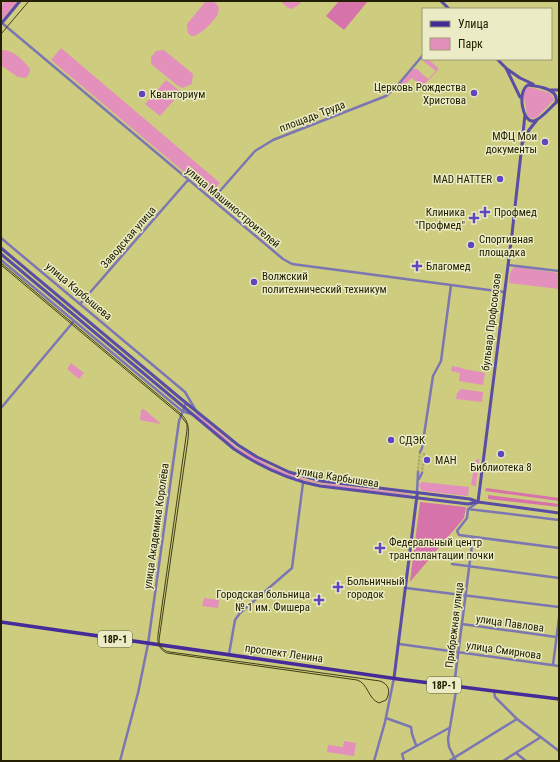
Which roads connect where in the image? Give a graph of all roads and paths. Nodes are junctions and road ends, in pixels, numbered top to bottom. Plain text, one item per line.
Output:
1 (20, 1) edge
2 (1, 24) edge
3 (422, 56) edge
4 (498, 60) edge
5 (506, 68) junction
6 (534, 85) junction
7 (548, 90) junction
8 (559, 90) edge
9 (521, 98) junction
10 (557, 101) edge
11 (524, 114) junction
12 (539, 119) junction
13 (522, 144) junction
14 (188, 180) junction
15 (212, 200) junction
16 (1, 238) edge
17 (1, 248) edge
18 (1, 254) edge
19 (1, 260) edge
20 (508, 265) junction
21 (559, 271) edge
22 (451, 285) junction
23 (504, 292) junction
24 (80, 304) junction
25 (74, 321) junction
26 (186, 403) junction
27 (183, 407) junction
28 (1, 408) edge
29 (195, 410) junction
30 (182, 411) junction
31 (191, 414) junction
32 (422, 448) junction
33 (420, 452) tunnel mouth
34 (424, 453) tunnel mouth
35 (418, 472) tunnel mouth
36 (422, 472) tunnel mouth
37 (418, 479) junction
38 (303, 483) junction
39 (417, 492) junction
40 (478, 492) junction
41 (416, 497) junction
42 (470, 499) junction
43 (478, 502) junction
44 (468, 509) junction
45 (559, 513) edge
46 (559, 520) edge
47 (473, 537) junction
48 (559, 548) edge
49 (452, 564) dead end
50 (469, 566) junction
51 (559, 578) edge
52 (406, 588) junction
53 (465, 596) junction
54 (559, 607) edge
55 (559, 618) edge
56 (1, 623) edge
57 (462, 624) junction
58 (556, 637) junction
59 (148, 644) junction
60 (398, 644) junction
61 (458, 652) junction
62 (229, 654) junction
63 (553, 665) junction
64 (559, 666) edge
65 (394, 678) junction
66 (456, 686) junction
67 (494, 691) junction
68 (559, 699) edge
69 (517, 719) junction
70 (386, 720) junction
71 (449, 728) junction
72 (541, 737) junction
73 (416, 745) junction
74 (559, 751) edge
75 (516, 753) junction
76 (454, 758) junction
77 (120, 761) edge
78 (374, 761) edge
79 (404, 761) edge
80 (449, 761) edge
81 (456, 761) edge
82 (503, 761) edge
83 (526, 761) edge

1 - 2 street
2 - 14 street, улица Машиностроителей
3 - 15 street, площадь Труда
4 - 5 street
5 - 6 street
5 - 9 street
6 - 7 street
6 - 9 street
7 - 8 street
7 - 10 street
9 - 11 street
10 - 12 street
11 - 12 street
11 - 13 street, бульвар Профсоюзов
12 - 13 street, бульвар Профсоюзов
13 - 20 street, бульвар Профсоюзов
14 - 15 street, улица Машиностроителей
14 - 24 street, Заводская улица
15 - 22 street, улица Машиностроителей
16 - 24 street, улица Карбышева
17 - 26 street, улица Карбышева
18 - 27 street, улица Карбышева
19 - 25 street, улица Карбышева
20 - 21 street
20 - 23 street, бульвар Профсоюзов
22 - 23 street, улица Машиностроителей
22 - 32 street
23 - 40 street, бульвар Профсоюзов
24 - 29 street, улица Карбышева
25 - 28 street
25 - 30 street, улица Карбышева
26 - 27 street
26 - 29 street, улица Карбышева
27 - 30 street, улица Академика Королёва
27 - 31 street, улица Карбышева
29 - 39 street, улица Карбышева
30 - 31 street, улица Карбышева
30 - 59 street, улица Академика Королёва
31 - 38 street, улица Карбышева
32 - 33 street
32 - 34 street
35 - 37 street
36 - 37 street
37 - 39 street
38 - 41 street, улица Карбышева
38 - 62 street
39 - 41 street
39 - 42 street, улица Карбышева
40 - 42 street
40 - 43 street, бульвар Профсоюзов
41 - 43 street, улица Карбышева
41 - 52 street
42 - 43 street, улица Карбышева
43 - 44 street
43 - 45 street, улица Карбышева
44 - 46 street
44 - 47 street
47 - 48 street
47 - 50 street, Прибрежная улица
49 - 50 street
50 - 51 street
50 - 53 street, Прибрежная улица
52 - 53 street
52 - 60 street
53 - 54 street
53 - 57 street, Прибрежная улица
55 - 58 street
56 - 59 main road, проспект Ленина / 18Р-1
57 - 58 street, улица Павлова
57 - 61 street, Прибрежная улица
58 - 63 street
59 - 62 main road, проспект Ленина / 18Р-1
59 - 77 street, улица Академика Королёва
60 - 61 street, улица Смирнова
60 - 65 street
61 - 63 street, улица Смирнова
61 - 66 street, Прибрежная улица
62 - 65 main road, проспект Ленина / 18Р-1
63 - 64 street, улица Смирнова
65 - 66 main road, проспект Ленина / 18Р-1
65 - 70 street
66 - 67 main road, проспект Ленина / 18Р-1
66 - 71 street, Прибрежная улица
67 - 68 main road, проспект Ленина / 18Р-1
67 - 69 street
69 - 72 street
69 - 76 street
70 - 73 street
70 - 78 street
71 - 73 street
71 - 76 street, Прибрежная улица
72 - 74 street
72 - 75 street
73 - 79 street
75 - 82 street
75 - 83 street
76 - 80 street
76 - 81 street, Прибрежная улица

